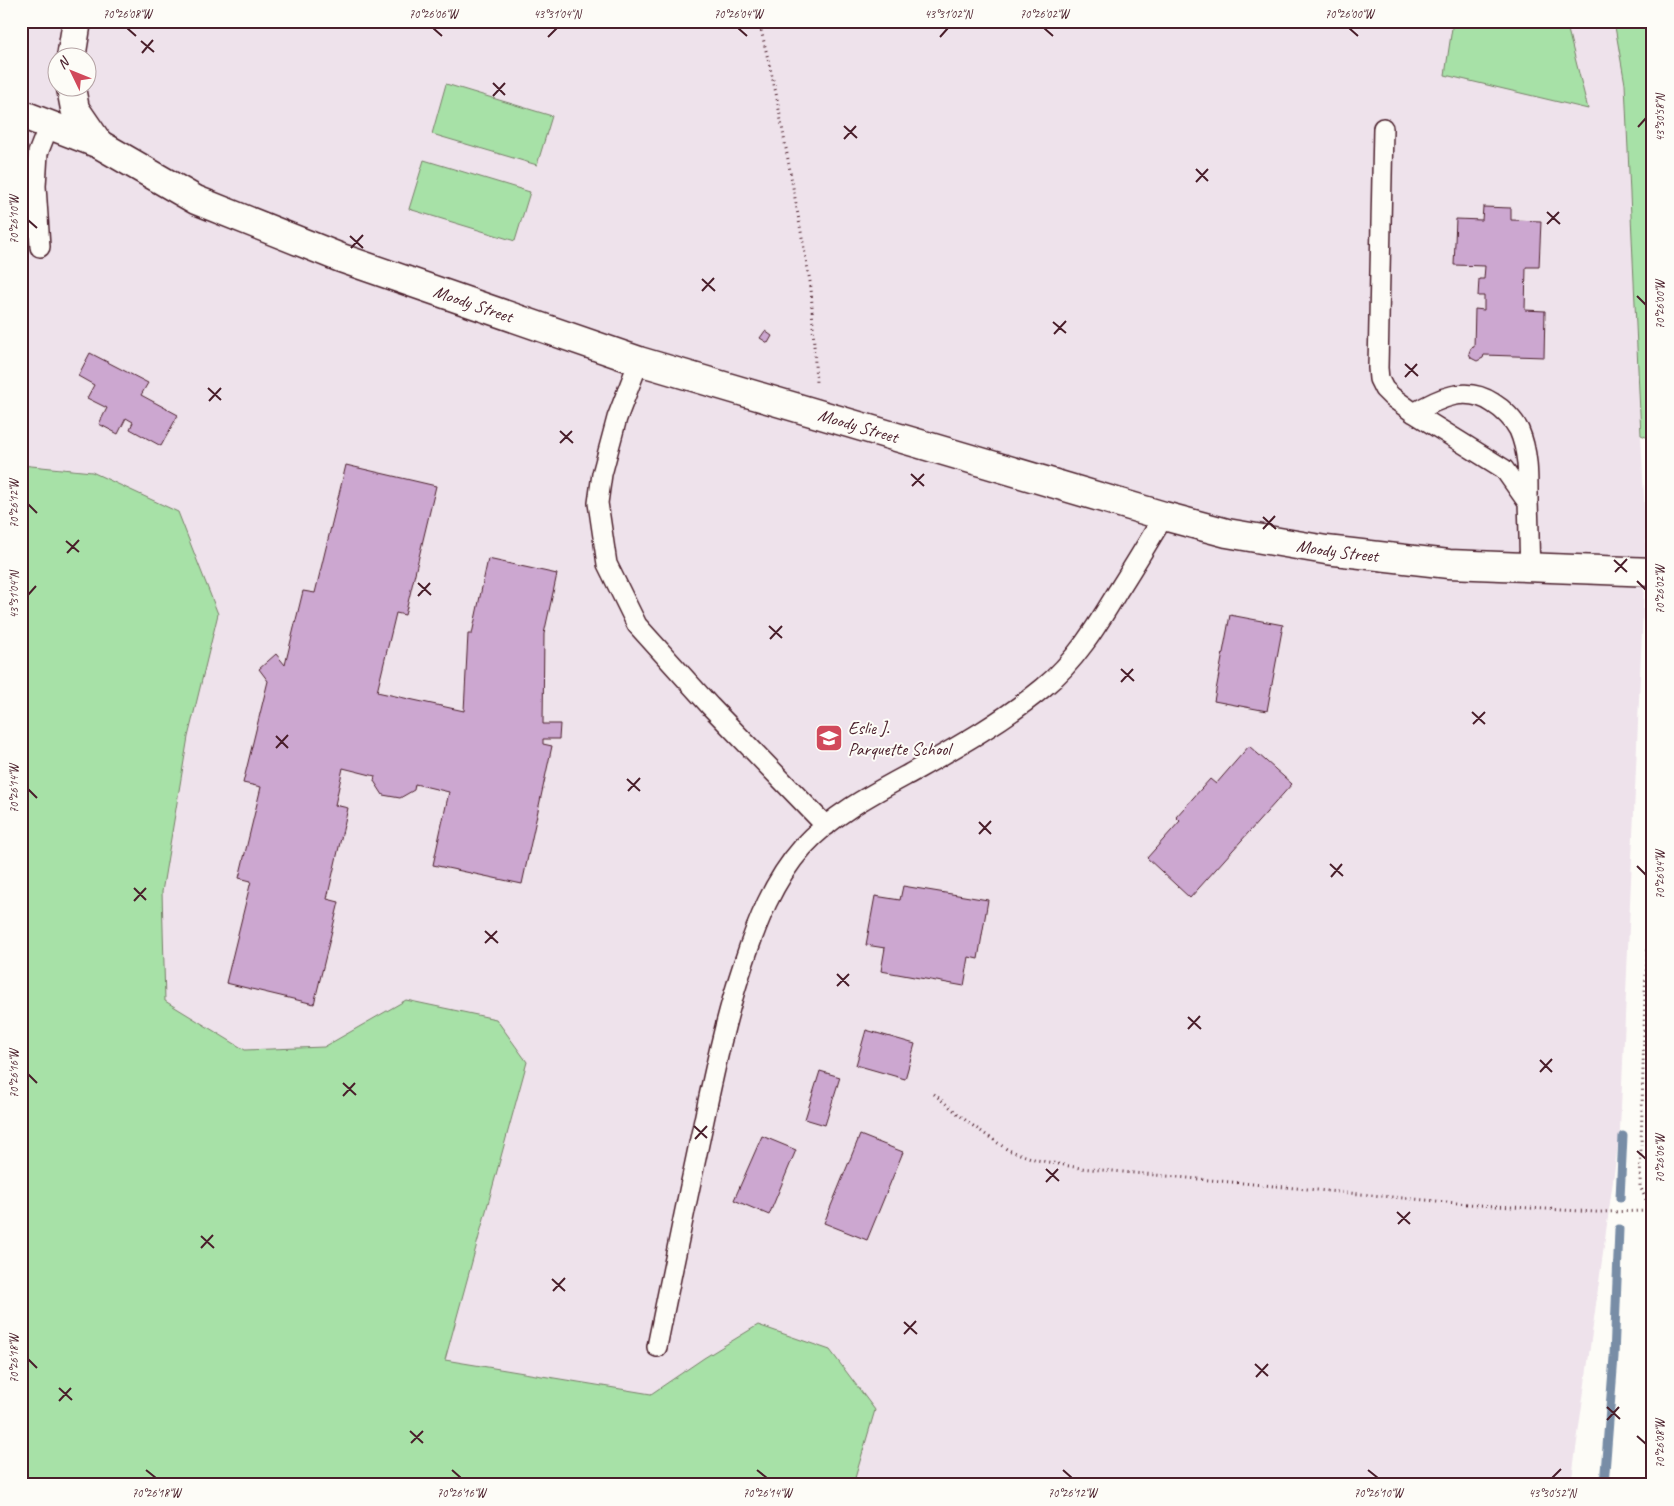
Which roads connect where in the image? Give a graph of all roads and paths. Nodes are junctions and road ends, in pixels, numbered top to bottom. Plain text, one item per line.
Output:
1 (77, 21) edge
2 (759, 21) edge
3 (73, 48) edge
4 (73, 98) edge
5 (21, 114) edge
6 (49, 124) junction
7 (1383, 128) dead end
8 (99, 144) junction
9 (40, 247) dead end
10 (639, 361) junction
11 (815, 413) junction
12 (1414, 413) junction
13 (1528, 503) junction
14 (1164, 516) junction
15 (1530, 568) junction
16 (1653, 572) edge
17 (826, 826) junction
18 (1653, 860) edge
19 (934, 1094) dead end
20 (1653, 1206) edge
21 (1653, 1210) edge
22 (657, 1347) dead end

1 - 3 street
2 - 11 path
4 - 8 street, Moody Street
5 - 6 street, Moody Street
6 - 8 street, Moody Street
6 - 9 lane
7 - 12 lane
8 - 10 street, Moody Street
10 - 11 street, Moody Street
10 - 17 lane
11 - 14 street, Moody Street
12 - 13 lane
12 - 13 lane
13 - 15 lane
14 - 15 street, Moody Street
14 - 17 lane
15 - 16 street, Moody Street
17 - 22 lane
18 - 20 path
19 - 21 path

